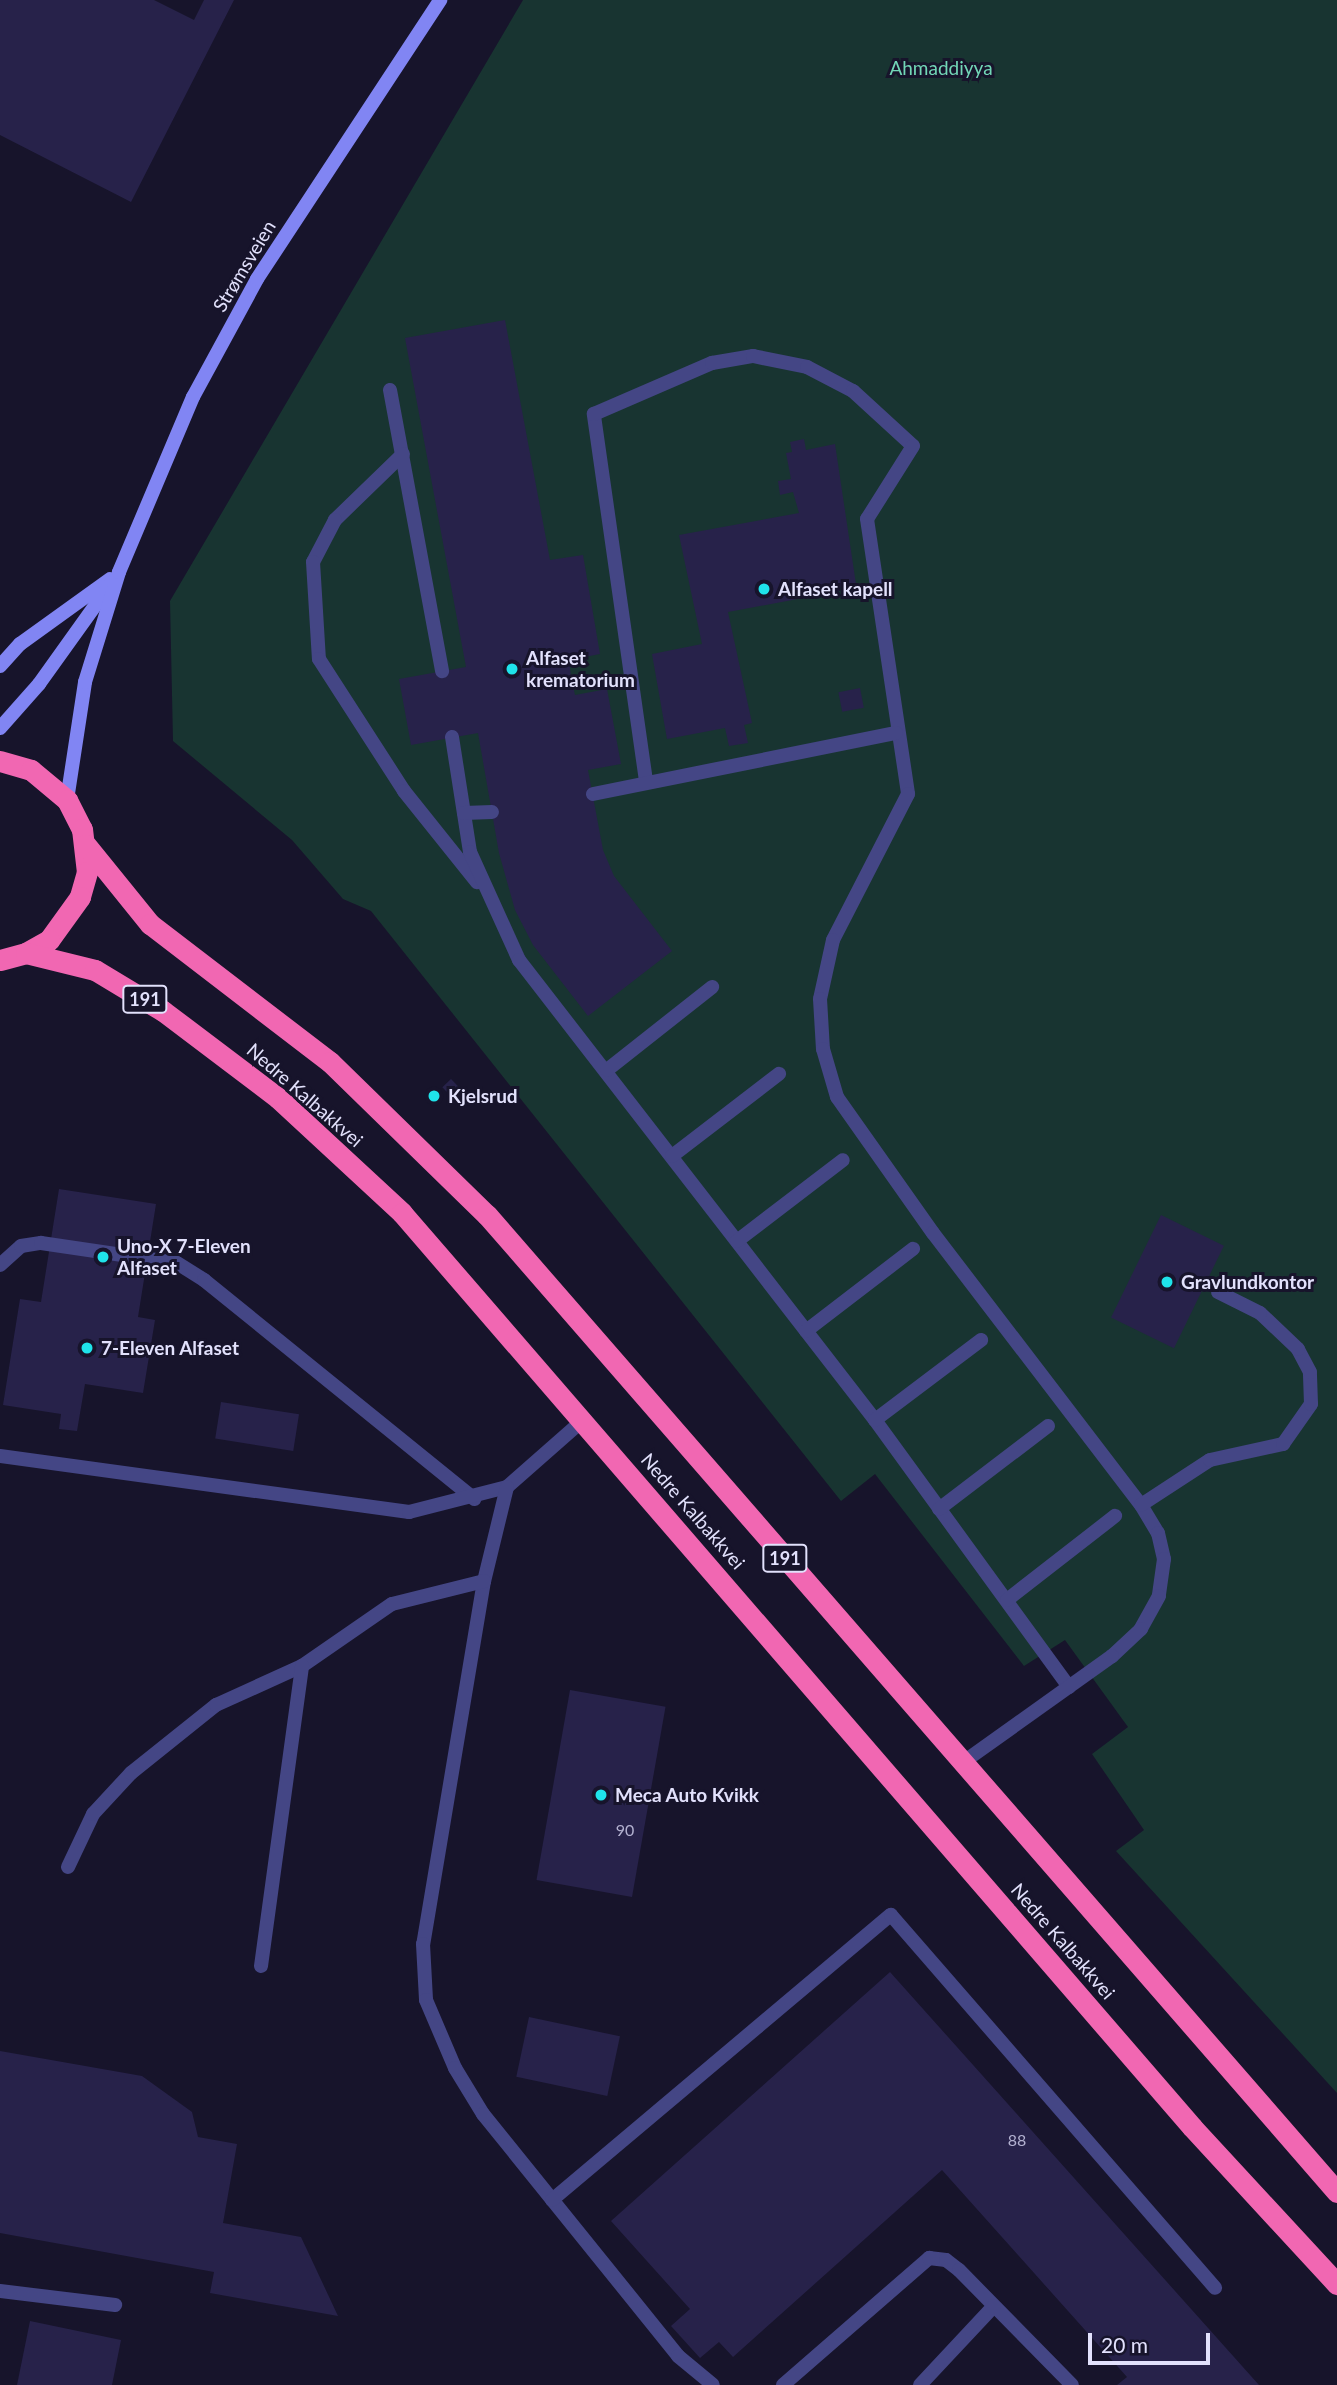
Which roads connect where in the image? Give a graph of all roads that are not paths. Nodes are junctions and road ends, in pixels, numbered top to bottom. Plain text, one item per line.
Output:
1 (440, 0) edge
2 (390, 390) dead end
3 (403, 454) junction
4 (119, 572) junction
5 (0, 666) edge
6 (442, 671) dead end
7 (0, 728) edge
8 (896, 733) junction
9 (453, 737) dead end
10 (0, 761) edge
11 (646, 781) junction
12 (593, 794) dead end
13 (67, 800) junction
14 (492, 812) dead end
15 (464, 813) junction
16 (86, 845) junction
17 (487, 894) junction
18 (8, 959) edge
19 (712, 987) dead end
20 (607, 1070) junction
21 (779, 1074) dead end
22 (672, 1156) junction
23 (843, 1160) dead end
24 (737, 1241) junction
25 (913, 1249) dead end
26 (0, 1265) edge
27 (1218, 1292) dead end
28 (806, 1331) junction
29 (981, 1340) dead end
30 (584, 1419) junction
31 (875, 1420) junction
32 (1048, 1426) dead end
33 (0, 1456) edge
34 (507, 1488) junction
35 (474, 1499) junction
36 (1141, 1505) junction
37 (939, 1509) junction
38 (1115, 1516) dead end
39 (484, 1581) junction
40 (1007, 1600) junction
41 (302, 1667) junction
42 (1069, 1687) junction
43 (962, 1763) junction
44 (68, 1867) dead end
45 (261, 1966) dead end
46 (1337, 2192) edge
47 (552, 2200) junction
48 (1337, 2284) edge
49 (1216, 2288) dead end
50 (0, 2291) edge
51 (115, 2305) dead end
52 (994, 2306) junction
53 (713, 2385) edge
54 (783, 2385) edge
55 (920, 2385) edge
56 (1072, 2385) edge

1 - 4 main road, Strømsveien
2 - 3 lane
3 - 6 lane
3 - 17 lane
4 - 5 main road
4 - 7 main road, Strømsveien
4 - 13 main road, Strømsveien
8 - 11 lane
8 - 11 lane
8 - 36 lane
9 - 15 lane
10 - 13 highway
11 - 12 lane
13 - 16 highway
14 - 15 lane
15 - 17 lane
16 - 18 highway
16 - 43 highway, Nedre Kalbakkvei / 191
17 - 20 lane
18 - 30 highway, Nedre Kalbakkvei / 191
19 - 20 lane
20 - 22 lane
21 - 22 lane
22 - 24 lane
23 - 24 lane
24 - 28 lane
25 - 28 lane
26 - 35 lane
27 - 36 lane
28 - 31 lane
29 - 31 lane
30 - 34 lane
30 - 48 highway, Nedre Kalbakkvei / 191
31 - 37 lane
32 - 37 lane
33 - 35 lane
34 - 35 lane
34 - 39 lane
36 - 42 lane
37 - 40 lane
38 - 40 lane
39 - 41 lane
39 - 47 lane
40 - 42 lane
41 - 44 lane
41 - 45 lane
42 - 43 lane
43 - 46 highway, Nedre Kalbakkvei / 191
47 - 49 lane
47 - 53 lane
50 - 51 lane
52 - 54 lane
52 - 55 lane
52 - 56 lane

